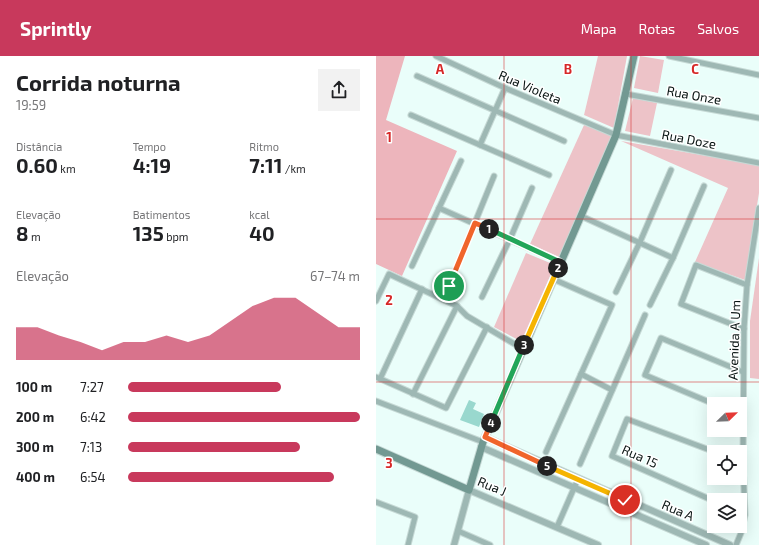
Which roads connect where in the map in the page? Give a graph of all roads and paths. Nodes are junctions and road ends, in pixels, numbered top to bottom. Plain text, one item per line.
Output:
1 (436, 56) edge
2 (634, 56) edge
3 (669, 56) edge
4 (759, 75) edge
5 (416, 76) dead end
6 (505, 88) junction
7 (626, 94) junction
8 (495, 110) junction
9 (411, 115) dead end
10 (759, 118) edge
11 (616, 136) junction
12 (564, 141) dead end
13 (480, 145) junction
14 (461, 161) dead end
15 (759, 163) edge
16 (671, 170) dead end
17 (550, 175) dead end
18 (494, 176) dead end
19 (704, 186) dead end
20 (532, 188) dead end
21 (439, 208) junction
22 (759, 208) edge
23 (581, 216) junction
24 (475, 223) junction
25 (510, 239) junction
26 (640, 242) junction
27 (673, 258) junction
28 (560, 262) junction
29 (412, 266) dead end
30 (553, 279) junction
31 (747, 284) junction
32 (449, 286) dead end
33 (422, 289) junction
34 (616, 292) dead end
35 (482, 297) dead end
36 (376, 301) edge
37 (650, 305) dead end
38 (456, 306) junction
39 (645, 316) dead end
40 (487, 327) junction
41 (744, 329) junction
42 (523, 349) junction
43 (743, 372) junction
44 (581, 374) junction
45 (378, 378) edge
46 (612, 390) junction
47 (413, 394) junction
48 (742, 397) edge
49 (376, 401) edge
50 (707, 401) edge
51 (483, 442) junction
52 (376, 449) edge
53 (707, 449) edge
54 (546, 452) dead end
55 (580, 464) dead end
56 (578, 479) junction
57 (574, 487) junction
58 (469, 490) junction
59 (707, 498) edge
60 (625, 500) junction
61 (376, 502) edge
62 (622, 508) junction
63 (557, 527) junction
64 (458, 531) junction
65 (741, 533) edge
66 (408, 545) edge
67 (454, 545) edge
68 (490, 545) edge
69 (598, 545) edge
70 (706, 545) edge
71 (730, 545) edge
72 (736, 545) edge

1 - 6 street, Rua Violeta
2 - 7 main road
3 - 4 street
5 - 8 street
6 - 8 street
6 - 11 street, Rua Violeta
7 - 10 street, Rua Onze
7 - 11 main road
8 - 12 street
8 - 13 street
9 - 13 street
11 - 15 street, Rua Doze
11 - 23 main road
13 - 17 street
14 - 21 street
16 - 26 street
18 - 24 street
19 - 27 street
20 - 25 street
21 - 24 street
21 - 29 street
22 - 31 street, Avenida A Um
23 - 26 street
23 - 28 main road
24 - 25 street
24 - 32 street
25 - 28 street
25 - 35 street
26 - 27 street
26 - 34 street
27 - 37 street
28 - 30 main road
30 - 42 main road
30 - 44 street
31 - 41 street, Avenida A Um
31 - 41 street
33 - 36 street
33 - 38 street
33 - 45 street
38 - 40 street
38 - 47 street
39 - 46 street
40 - 42 street
40 - 47 street
41 - 43 street, Avenida A Um
42 - 51 main road
43 - 48 street, Avenida A Um
43 - 50 street
44 - 46 street
44 - 54 street
45 - 47 street
46 - 55 street
49 - 51 street, Rua A
51 - 56 street, Rua A
51 - 57 street, Rua A
51 - 58 main road
52 - 58 main road, Rua J
53 - 59 street, Rua 15
56 - 57 street
56 - 60 street, Rua A
57 - 62 street, Rua A
57 - 63 street
58 - 63 street, Rua J
58 - 64 street
60 - 62 street
60 - 71 street, Rua A
61 - 66 street
62 - 70 street, Rua A
63 - 69 street, Rua J
64 - 67 street
64 - 68 street
65 - 72 street, Avenida A Um

